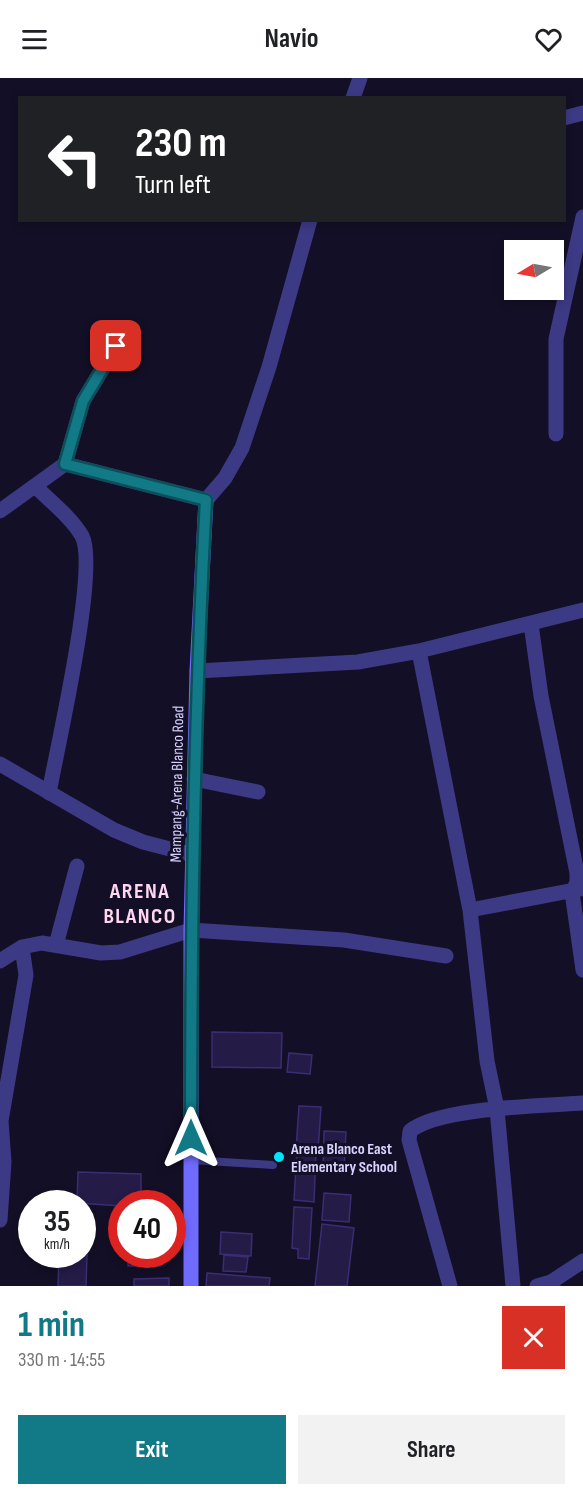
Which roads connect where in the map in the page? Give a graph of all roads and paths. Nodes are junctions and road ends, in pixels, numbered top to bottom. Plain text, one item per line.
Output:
1 (360, 78) edge
2 (354, 96) edge
3 (583, 113) edge
4 (566, 117) edge
5 (583, 217) edge
6 (309, 222) edge
7 (126, 330) dead end
8 (556, 434) dead end
9 (65, 464) junction
10 (35, 486) junction
11 (206, 500) junction
12 (0, 510) edge
13 (583, 610) edge
14 (531, 624) junction
15 (419, 651) junction
16 (197, 671) junction
17 (0, 764) edge
18 (194, 779) junction
19 (49, 792) junction
20 (258, 792) dead end
21 (193, 855) junction
22 (77, 866) dead end
23 (578, 890) edge
24 (470, 910) junction
25 (191, 930) junction
26 (56, 945) junction
27 (22, 947) junction
28 (446, 956) dead end
29 (0, 961) edge
30 (583, 970) edge
31 (583, 1103) edge
32 (497, 1109) junction
33 (191, 1160) junction
34 (273, 1165) dead end
35 (0, 1220) edge
36 (583, 1261) edge
37 (547, 1285) edge
38 (191, 1286) edge
39 (450, 1286) edge
40 (513, 1286) edge

1 - 2 street
3 - 4 street
5 - 8 street
6 - 11 street
7 - 9 street
9 - 10 street
9 - 11 street
10 - 12 street
10 - 19 street
11 - 16 street, Mampang-Arena Blanco Road
13 - 14 street
14 - 15 street
14 - 23 street
15 - 16 street
15 - 24 street
16 - 18 street, Mampang-Arena Blanco Road
17 - 19 street
18 - 20 street
18 - 21 street, Mampang-Arena Blanco Road
19 - 21 street
21 - 25 street, Mampang-Arena Blanco Road
22 - 26 street
23 - 24 street
23 - 30 street
24 - 32 street
25 - 26 street
25 - 28 street
25 - 33 street, Mampang-Arena Blanco Road
26 - 27 street
27 - 29 street
27 - 35 street
31 - 32 street
32 - 39 street
32 - 40 street
33 - 34 lane
33 - 38 street, Mampang-Arena Blanco Road
36 - 37 street

